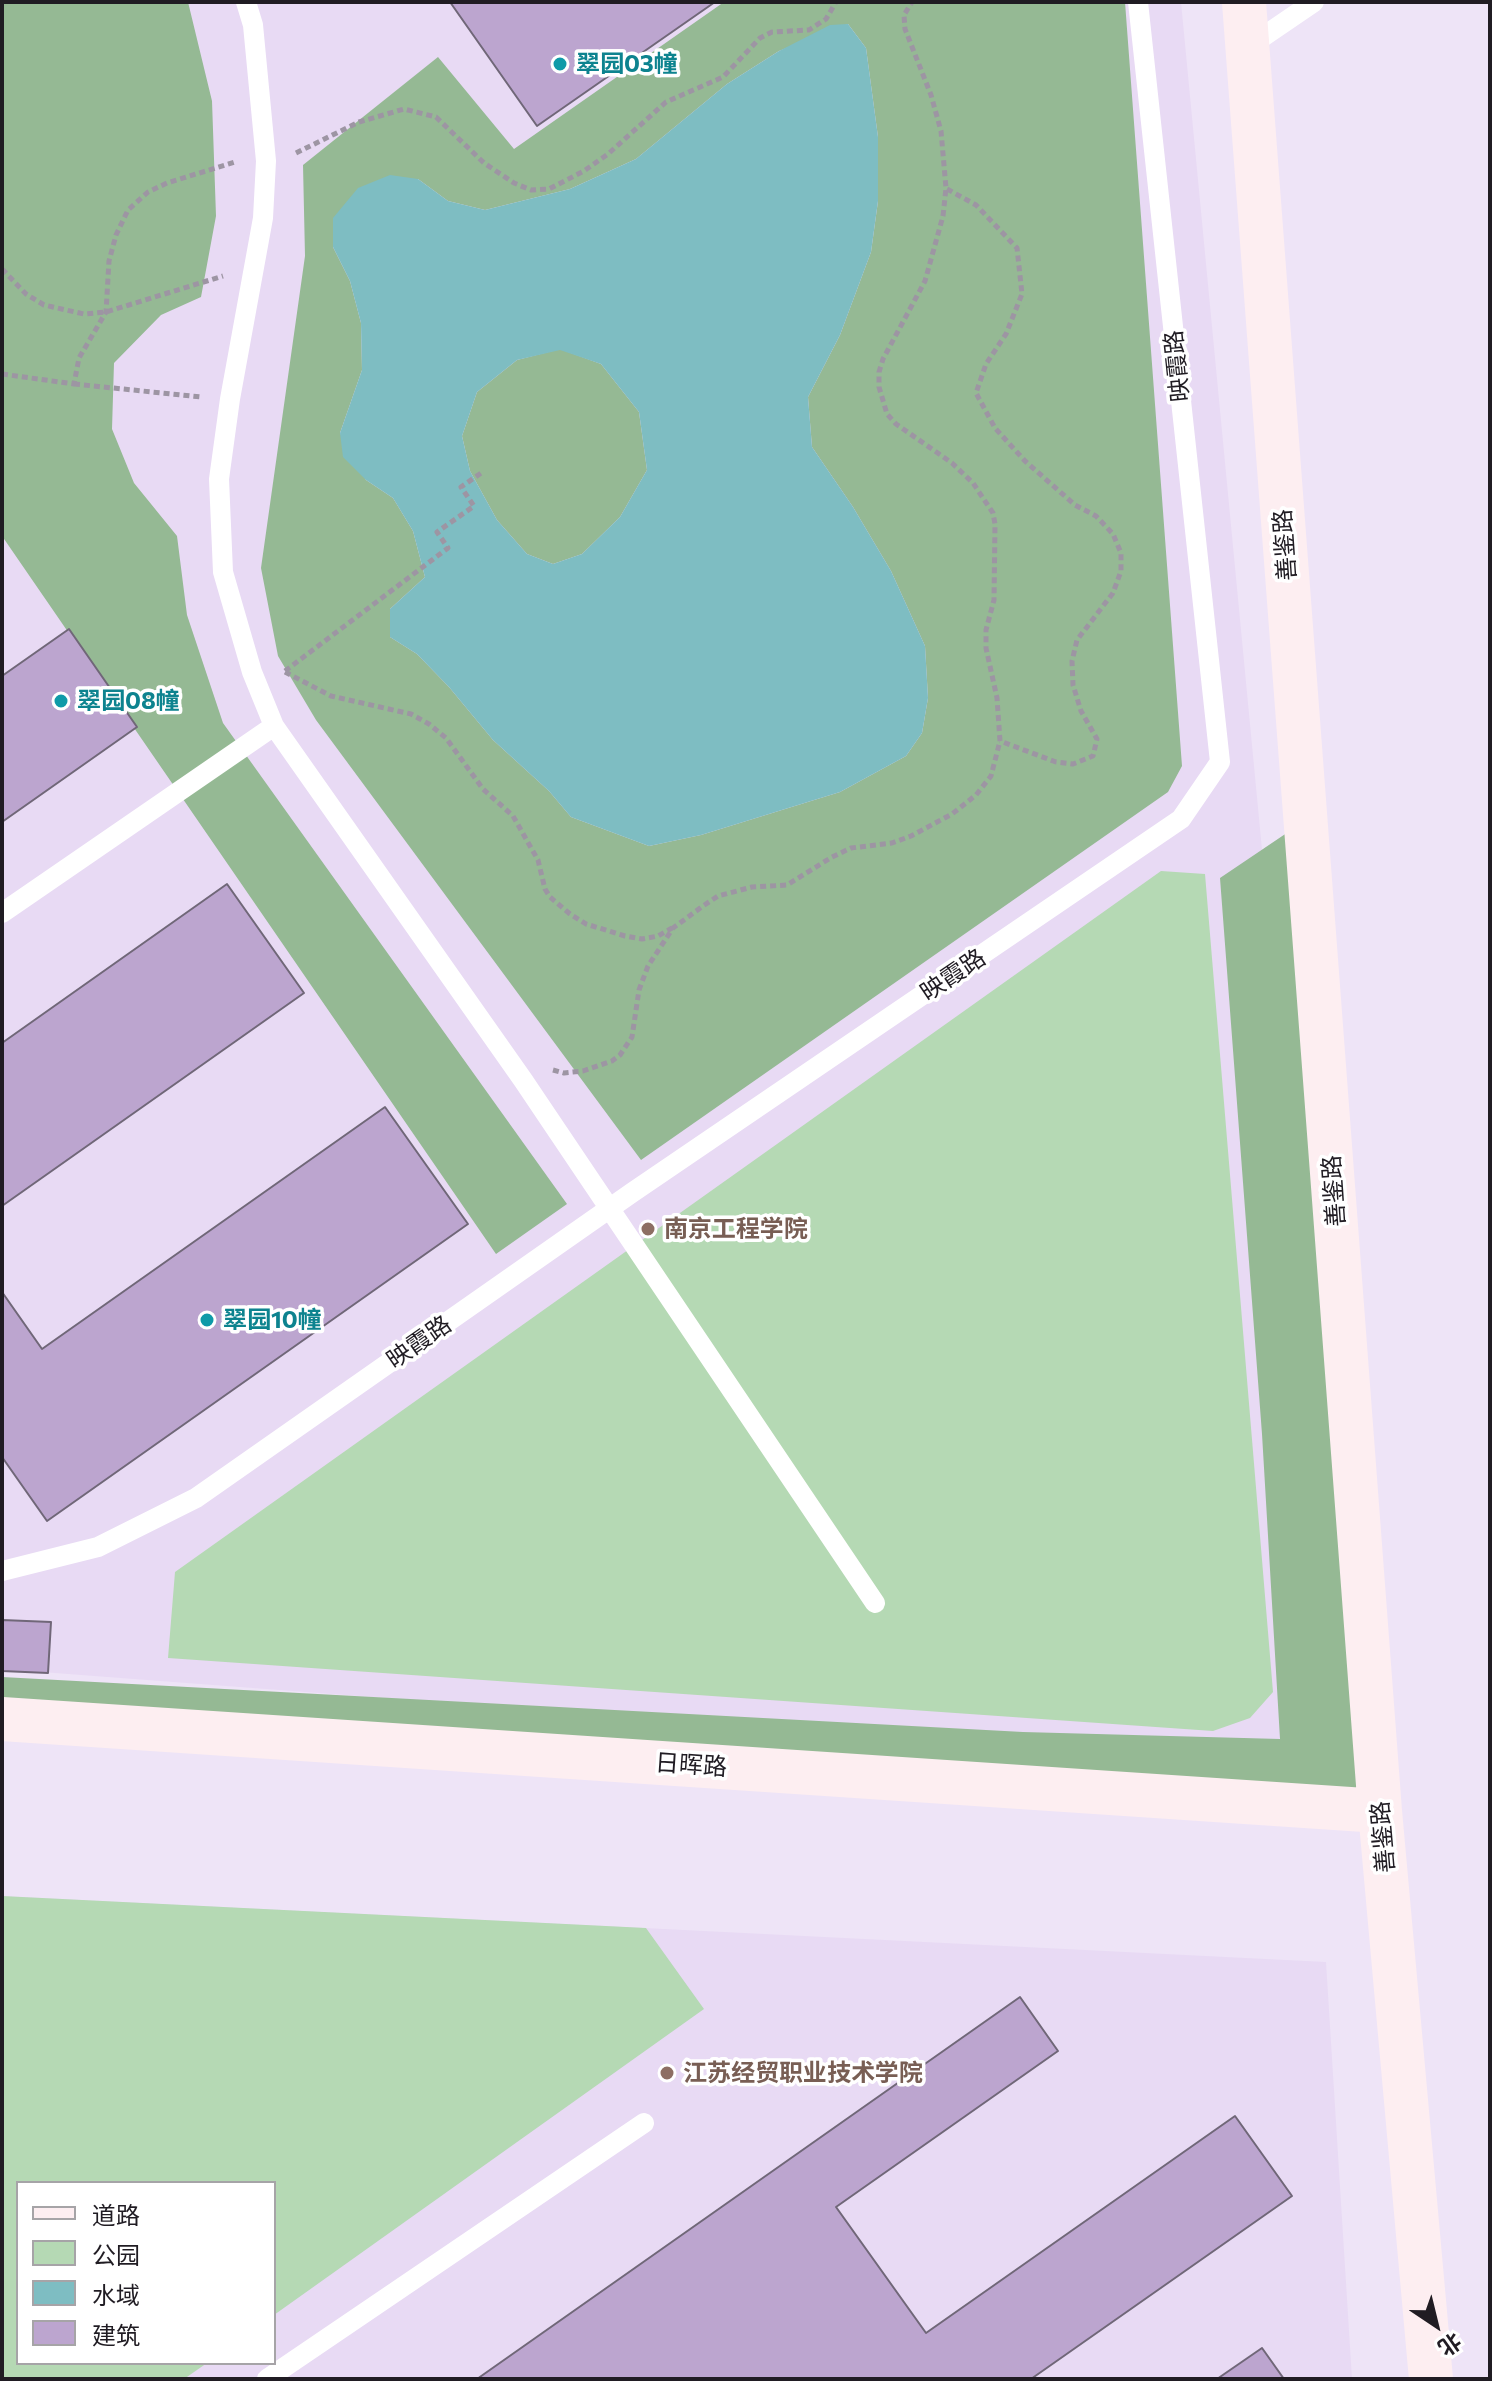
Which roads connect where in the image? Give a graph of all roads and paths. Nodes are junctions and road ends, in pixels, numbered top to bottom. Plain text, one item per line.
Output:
1 (246, 2) edge
2 (836, 2) edge
3 (912, 2) edge
4 (1138, 2) edge
5 (1244, 2) edge
6 (1314, 2) edge
7 (1248, 47) junction
8 (564, 183) dead end
9 (946, 188) junction
10 (255, 268) junction
11 (2, 269) edge
12 (74, 384) dead end
13 (230, 399) junction
14 (484, 471) dead end
15 (274, 726) junction
16 (1000, 741) junction
17 (2, 913) edge
18 (673, 928) junction
19 (523, 1080) junction
20 (610, 1208) junction
21 (12, 1570) edge
22 (875, 1603) dead end
23 (2, 1719) edge
24 (1380, 1811) junction
25 (644, 2123) dead end
26 (267, 2379) edge
27 (1431, 2379) edge

1 - 10 lane
2 - 8 path
3 - 9 path
4 - 20 lane, 映霞路
5 - 7 street, 善鉴路
6 - 7 lane
7 - 24 street, 善鉴路
9 - 16 path
9 - 16 path
10 - 11 path
10 - 13 lane
12 - 13 path
13 - 15 lane
14 - 18 path
15 - 17 lane
15 - 19 lane
16 - 18 path
18 - 19 path
19 - 20 lane
20 - 21 lane, 映霞路
20 - 22 lane
23 - 24 street, 日晖路
24 - 27 street, 善鉴路
25 - 26 lane

